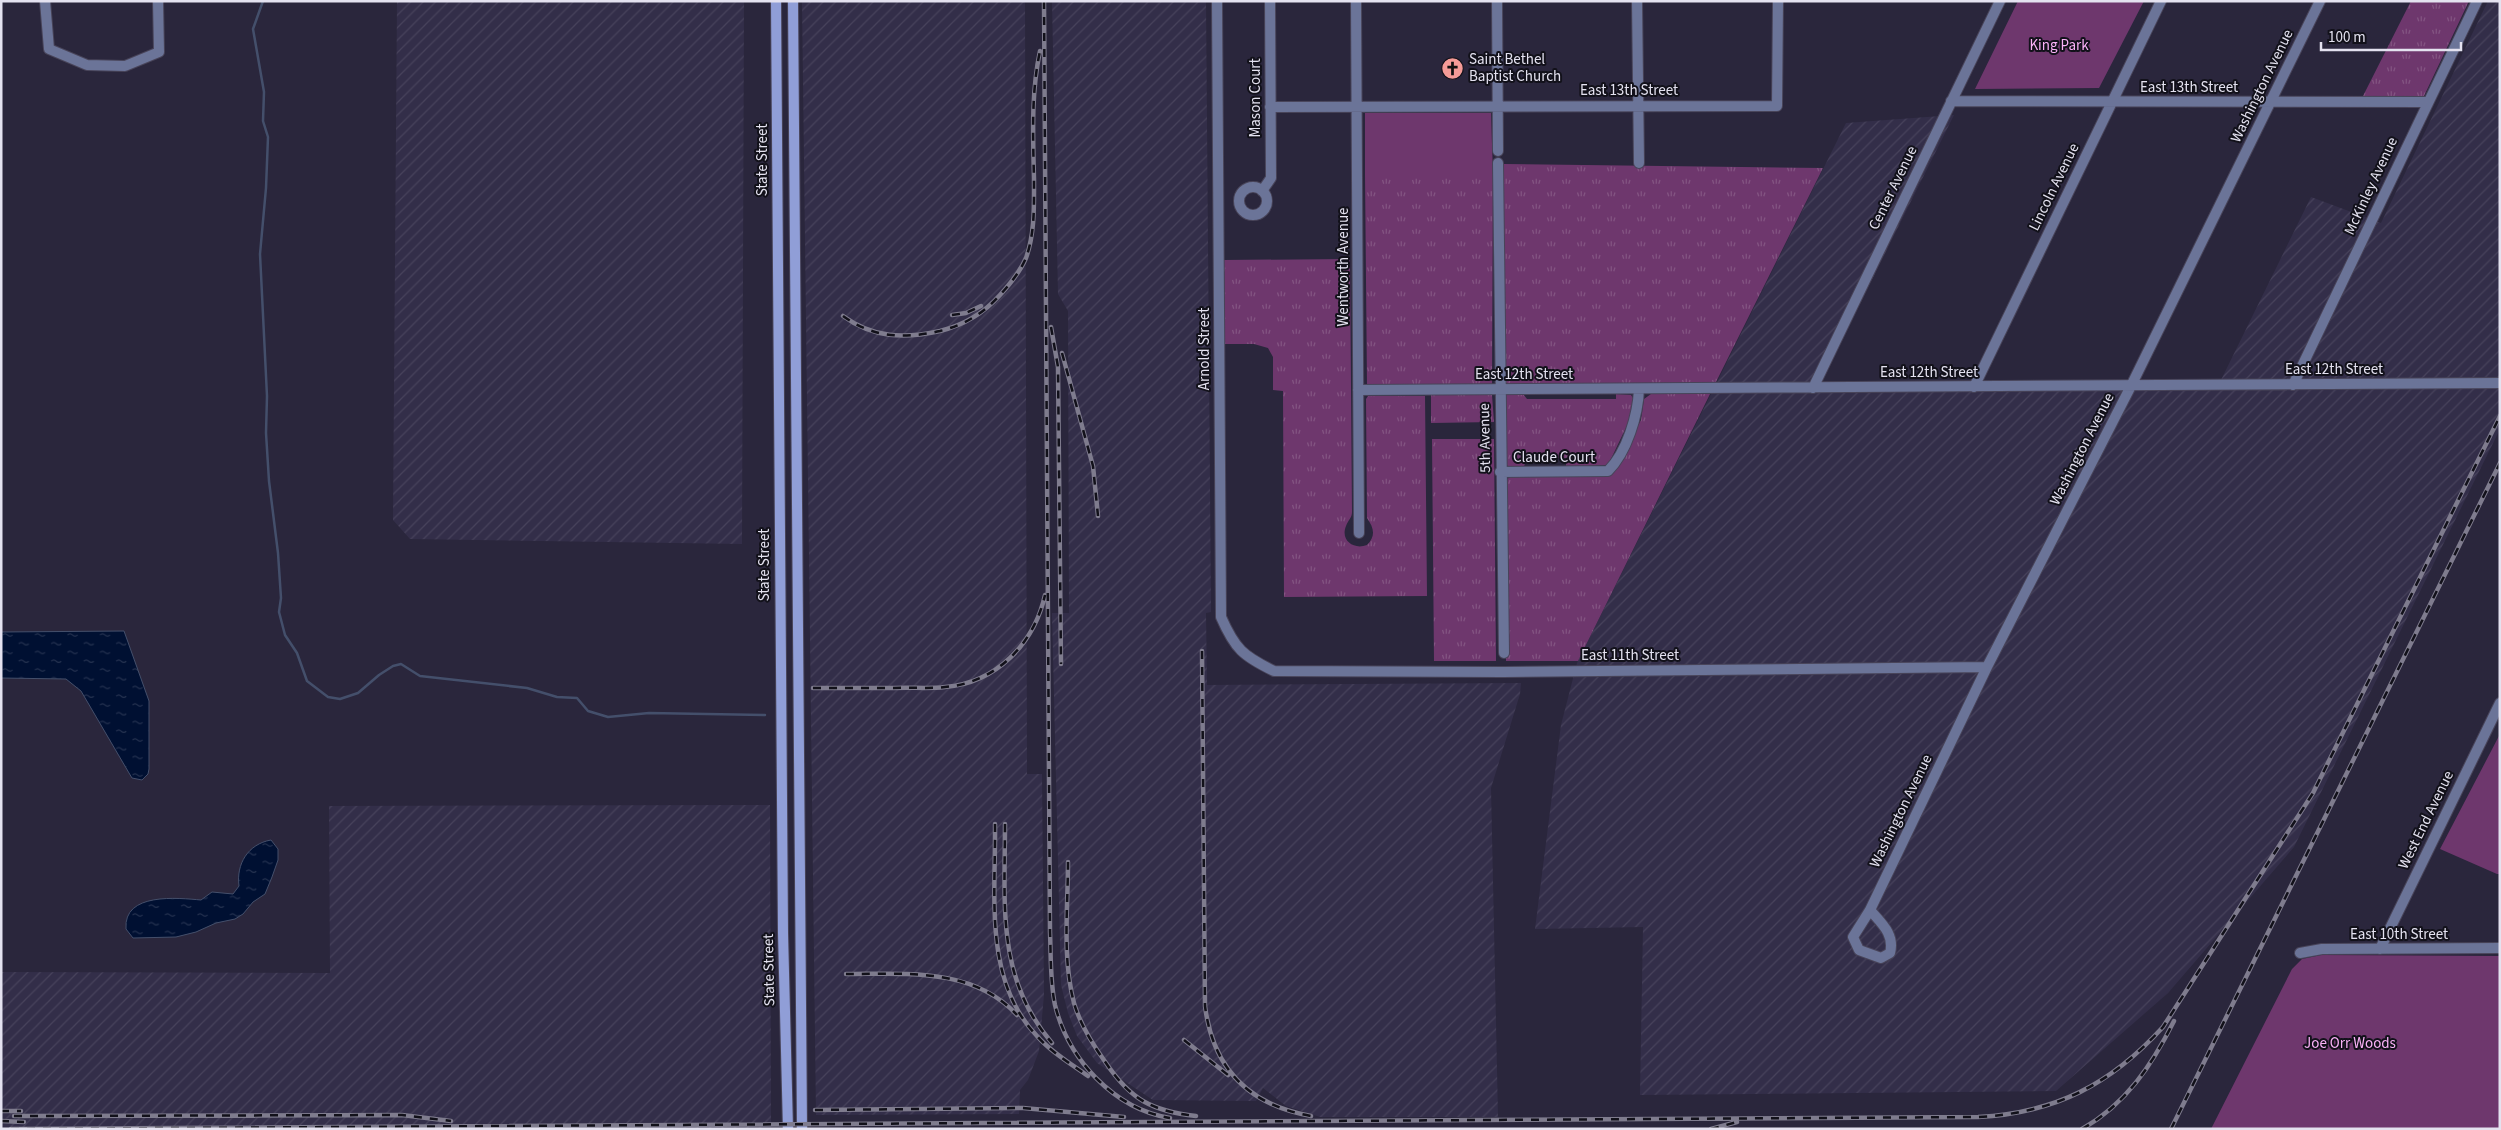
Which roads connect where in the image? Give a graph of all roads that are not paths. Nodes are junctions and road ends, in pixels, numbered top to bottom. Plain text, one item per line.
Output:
1 (44, 1) edge
2 (158, 1) edge
3 (776, 1) edge
4 (793, 1) edge
5 (1217, 1) edge
6 (1270, 1) edge
7 (1356, 1) edge
8 (1497, 1) edge
9 (1637, 1) edge
10 (1778, 1) edge
11 (2000, 1) edge
12 (2161, 1) edge
13 (2320, 1) edge
14 (2477, 1) edge
15 (1951, 101) junction
16 (2112, 102) junction
17 (2271, 102) junction
18 (2428, 102) junction
19 (1638, 105) junction
20 (1498, 106) junction
21 (1270, 107) junction
22 (1357, 107) junction
23 (1498, 151) dead end
24 (1498, 163) dead end
25 (1639, 163) dead end
26 (1262, 191) dead end
27 (2500, 383) edge
28 (2293, 385) junction
29 (2131, 386) junction
30 (1974, 387) junction
31 (1813, 388) junction
32 (1638, 389) junction
33 (1358, 390) junction
34 (1499, 390) junction
35 (1500, 472) junction
36 (1359, 533) dead end
37 (1504, 653) dead end
38 (1987, 667) junction
39 (1274, 670) joint
40 (2500, 703) edge
41 (1870, 910) junction
42 (2500, 948) edge
43 (2380, 949) junction
44 (2300, 953) dead end
45 (788, 1129) edge
46 (802, 1129) edge

1 - 2 street
3 - 45 street, State Street
4 - 46 street, State Street
5 - 39 street, Arnold Street
6 - 21 street, Mason Court
7 - 22 street, Wentworth Avenue
8 - 20 street
9 - 19 street
10 - 19 street, East 13th Street
11 - 15 street, Center Avenue
12 - 16 street, Lincoln Avenue
13 - 17 street, Washington Avenue
14 - 18 street, McKinley Avenue
15 - 16 street, East 13th Street
15 - 31 street, Center Avenue
16 - 17 street, East 13th Street
16 - 30 street, Lincoln Avenue
17 - 18 street, East 13th Street
17 - 29 street, Washington Avenue
18 - 28 street, McKinley Avenue
19 - 20 street, East 13th Street
19 - 25 street
20 - 22 street, East 13th Street
20 - 23 street
21 - 22 street, East 13th Street
21 - 26 street, Mason Court
22 - 33 street, Wentworth Avenue
24 - 34 street, 5th Avenue
27 - 28 street, East 12th Street
28 - 29 street, East 12th Street
29 - 30 street, East 12th Street
29 - 38 street, Washington Avenue
30 - 31 street, East 12th Street
31 - 32 street, East 12th Street
32 - 34 street, East 12th Street
32 - 35 street, Claude Court
33 - 34 street, East 12th Street
33 - 36 street, Wentworth Avenue
34 - 35 street, 5th Avenue
35 - 37 street, 5th Avenue
38 - 39 street, East 11th Street
38 - 41 street, Washington Avenue
40 - 43 street, West End Avenue
41 - 41 street, Washington Avenue
42 - 43 street, East 10th Street
43 - 44 street, East 10th Street

